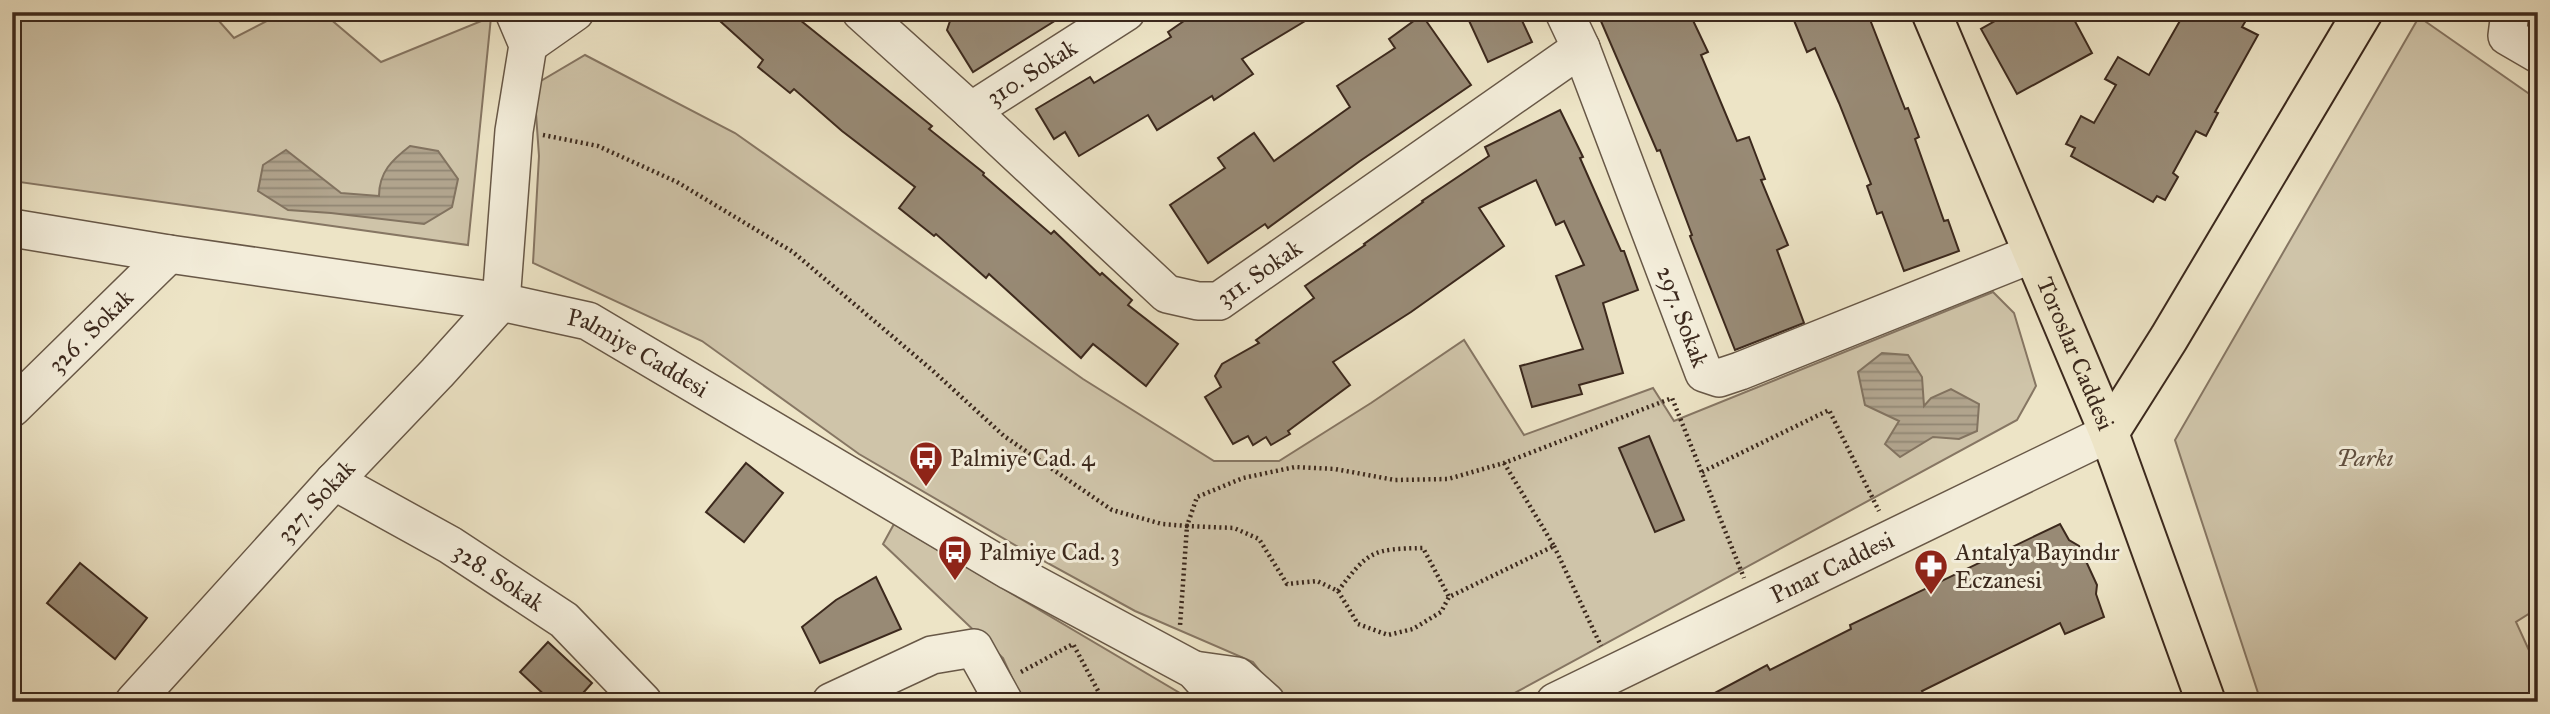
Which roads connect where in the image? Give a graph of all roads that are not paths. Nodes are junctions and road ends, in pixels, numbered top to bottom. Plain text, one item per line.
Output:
1 (575, 12) edge
2 (861, 12) edge
3 (1126, 12) edge
4 (1563, 12) edge
5 (1931, 12) edge
6 (2363, 12) edge
7 (2510, 12) edge
8 (521, 29) edge
9 (1581, 48) junction
10 (2538, 54) edge
11 (971, 111) junction
12 (12, 228) edge
13 (169, 254) junction
14 (2032, 254) junction
15 (501, 302) junction
16 (12, 408) edge
17 (2109, 433) junction
18 (334, 481) junction
19 (1194, 670) junction
20 (1008, 689) edge
21 (134, 702) edge
22 (643, 702) edge
23 (831, 702) edge
24 (1223, 702) edge
25 (1266, 702) edge
26 (1555, 702) edge
27 (2206, 702) edge

1 - 8 street
2 - 11 street, 311. Sokak
3 - 11 street, 310. Sokak
4 - 9 street, 297. Sokak
5 - 14 main road, Toroslar Caddesi
6 - 17 main road
7 - 10 street
8 - 15 street
9 - 11 street, 311. Sokak
9 - 14 street, 297. Sokak
12 - 13 street, Palmiye Caddesi
13 - 15 street, Palmiye Caddesi
13 - 16 street, 326 . Sokak
14 - 17 main road, Toroslar Caddesi
15 - 18 street, 327. Sokak
15 - 19 street, Palmiye Caddesi
17 - 26 street, Pınar Caddesi
17 - 27 main road, Toroslar Caddesi
18 - 21 street, 327. Sokak
18 - 22 street, 328. Sokak
19 - 24 street, Palmiye Caddesi
19 - 25 street, Palmiye Caddesi
20 - 23 street

